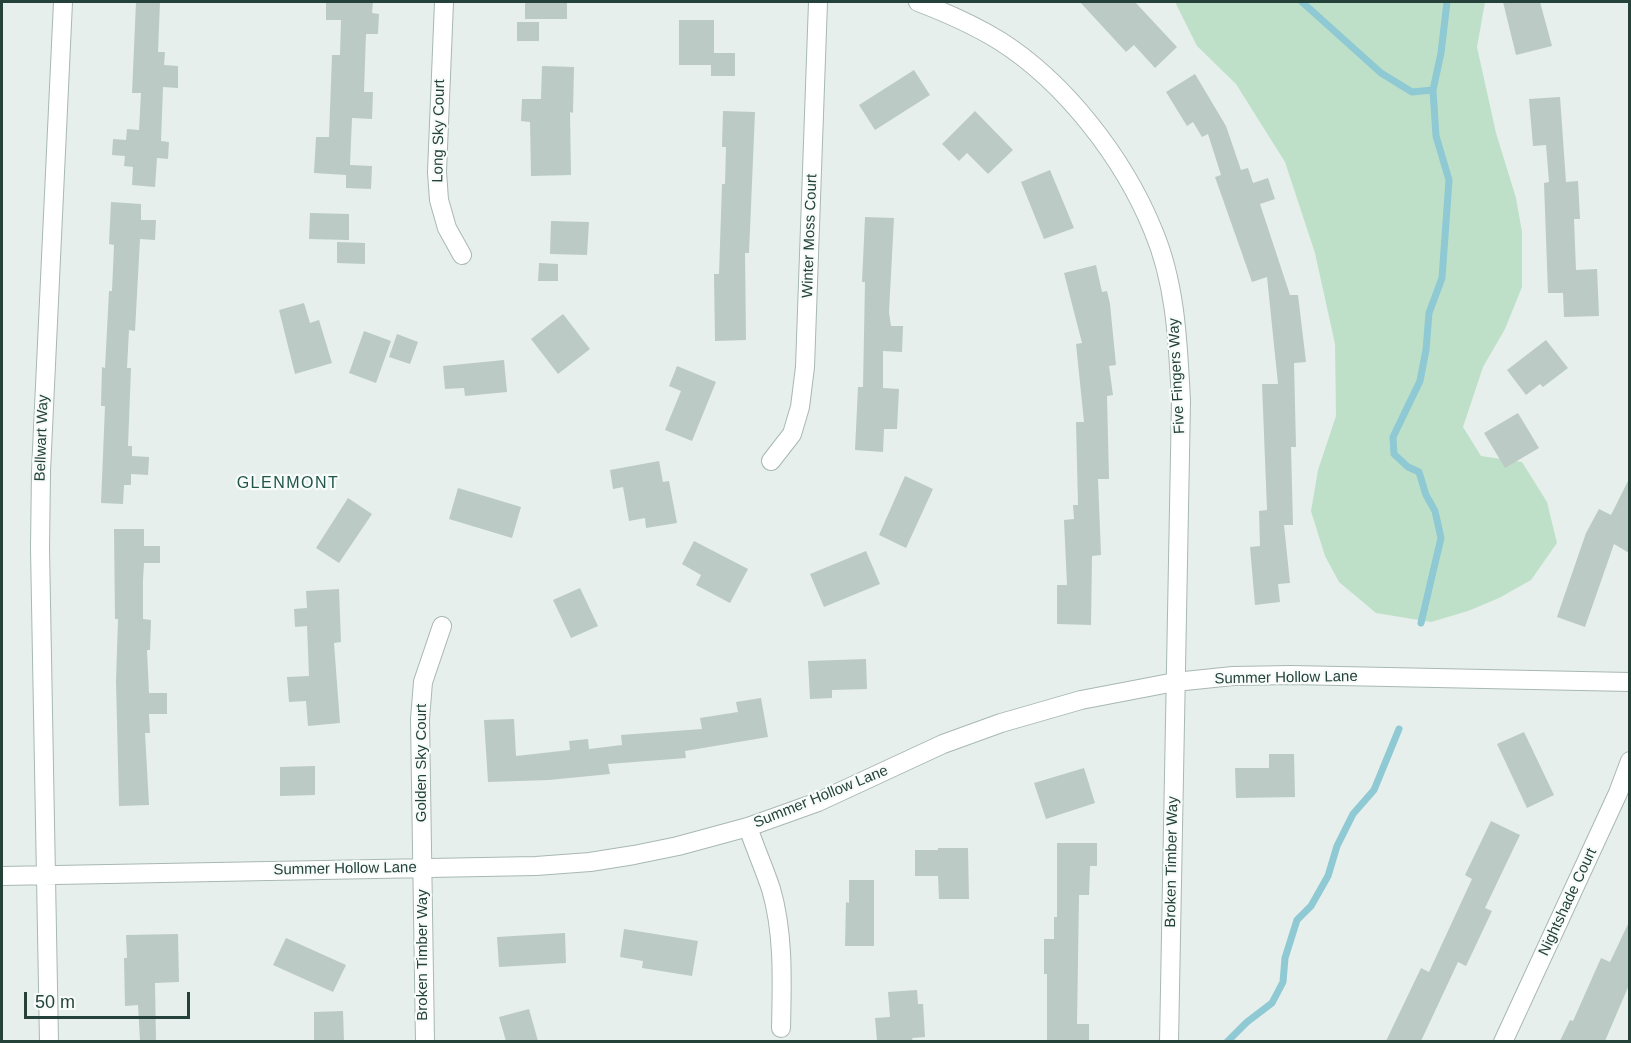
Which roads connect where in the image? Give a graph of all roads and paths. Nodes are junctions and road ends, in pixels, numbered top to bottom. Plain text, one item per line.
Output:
1 (63, 2) edge
2 (444, 2) edge
3 (818, 2) edge
4 (918, 2) edge
5 (462, 255) dead end
6 (771, 461) dead end
7 (442, 626) dead end
8 (1175, 682) junction
9 (1629, 682) edge
10 (1629, 761) edge
11 (748, 827) junction
12 (423, 868) junction
13 (47, 875) junction
14 (2, 876) edge
15 (781, 1028) dead end
16 (49, 1041) edge
17 (425, 1041) edge
18 (1169, 1041) edge
19 (1503, 1041) edge

1 - 13 street, Bellwart Way
2 - 5 street, Long Sky Court
3 - 6 street, Winter Moss Court
4 - 8 street, Five Fingers Way
7 - 12 street, Golden Sky Court
8 - 9 street, Summer Hollow Lane
8 - 11 street, Summer Hollow Lane
8 - 18 street, Broken Timber Way
10 - 19 street, Nightshade Court
11 - 12 street, Summer Hollow Lane
11 - 15 street
12 - 13 street, Summer Hollow Lane
12 - 17 street, Broken Timber Way
13 - 14 street, Summer Hollow Lane
13 - 16 street, Bellwart Way

